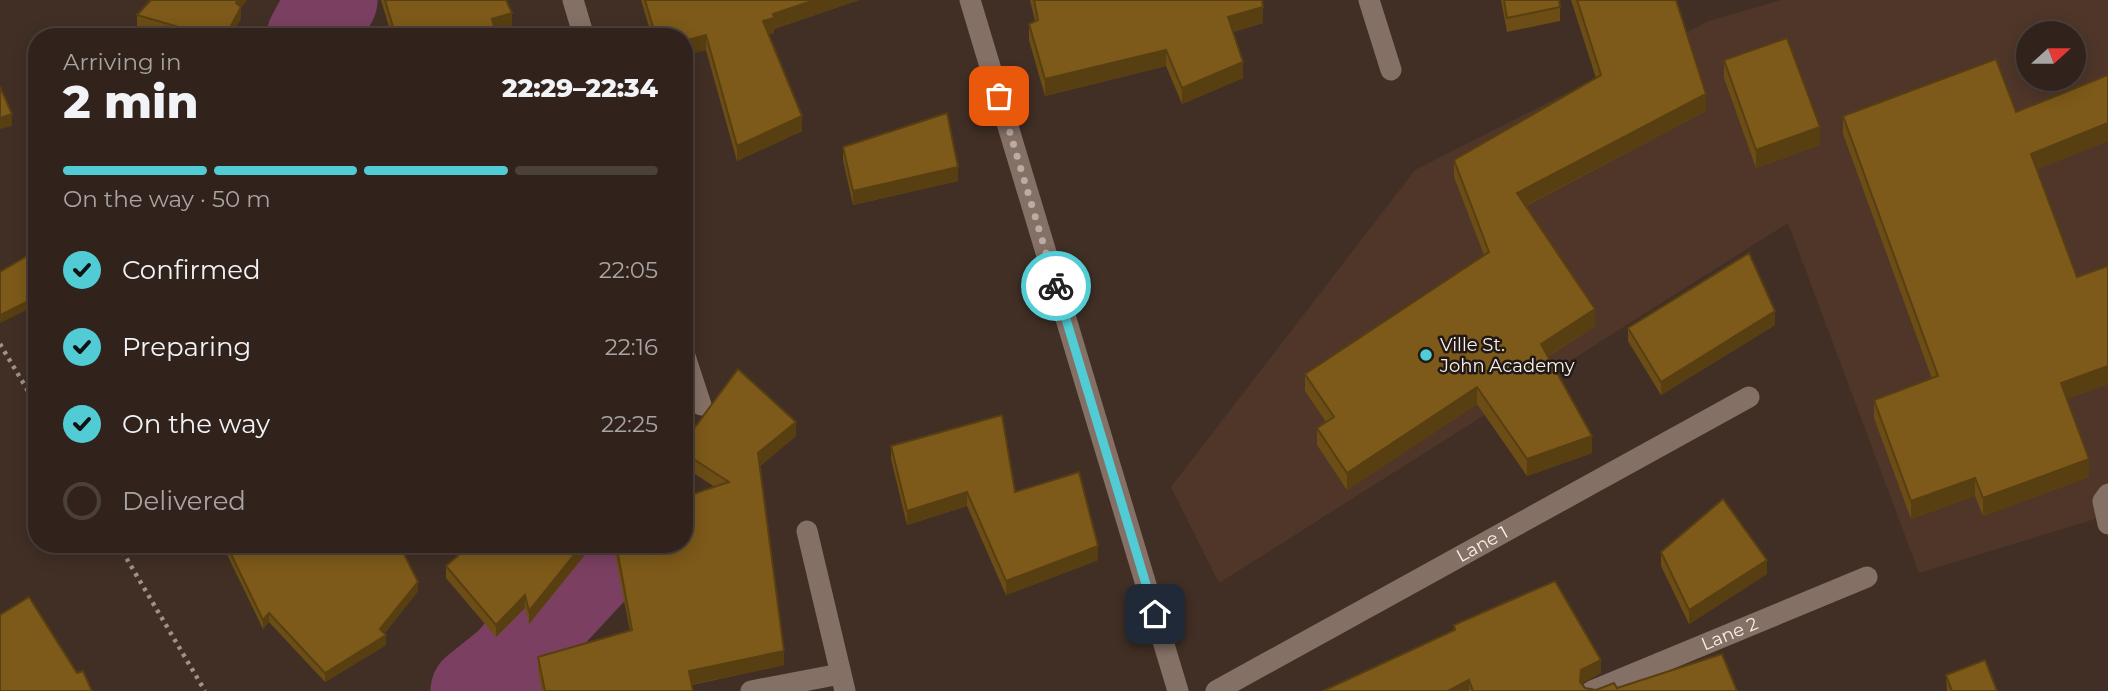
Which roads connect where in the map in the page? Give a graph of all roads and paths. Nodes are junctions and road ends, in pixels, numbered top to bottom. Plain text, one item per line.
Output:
1 (573, 0) edge
2 (970, 0) edge
3 (1369, 0) edge
4 (581, 28) edge
5 (1391, 70) dead end
6 (0, 344) edge
7 (693, 381) edge
8 (28, 391) edge
9 (1749, 397) dead end
10 (701, 405) dead end
11 (2106, 497) edge
12 (2108, 524) edge
13 (807, 531) dead end
14 (123, 553) edge
15 (1867, 577) dead end
16 (842, 682) edge
17 (205, 691) edge
18 (751, 691) edge
19 (1178, 691) edge
20 (1216, 691) edge
21 (1592, 691) edge

1 - 4 street
2 - 19 street
3 - 5 street
6 - 8 path
7 - 10 street
9 - 20 street, Lane 1
11 - 12 street
13 - 16 street
14 - 17 path
15 - 21 street, Lane 2
16 - 18 street

